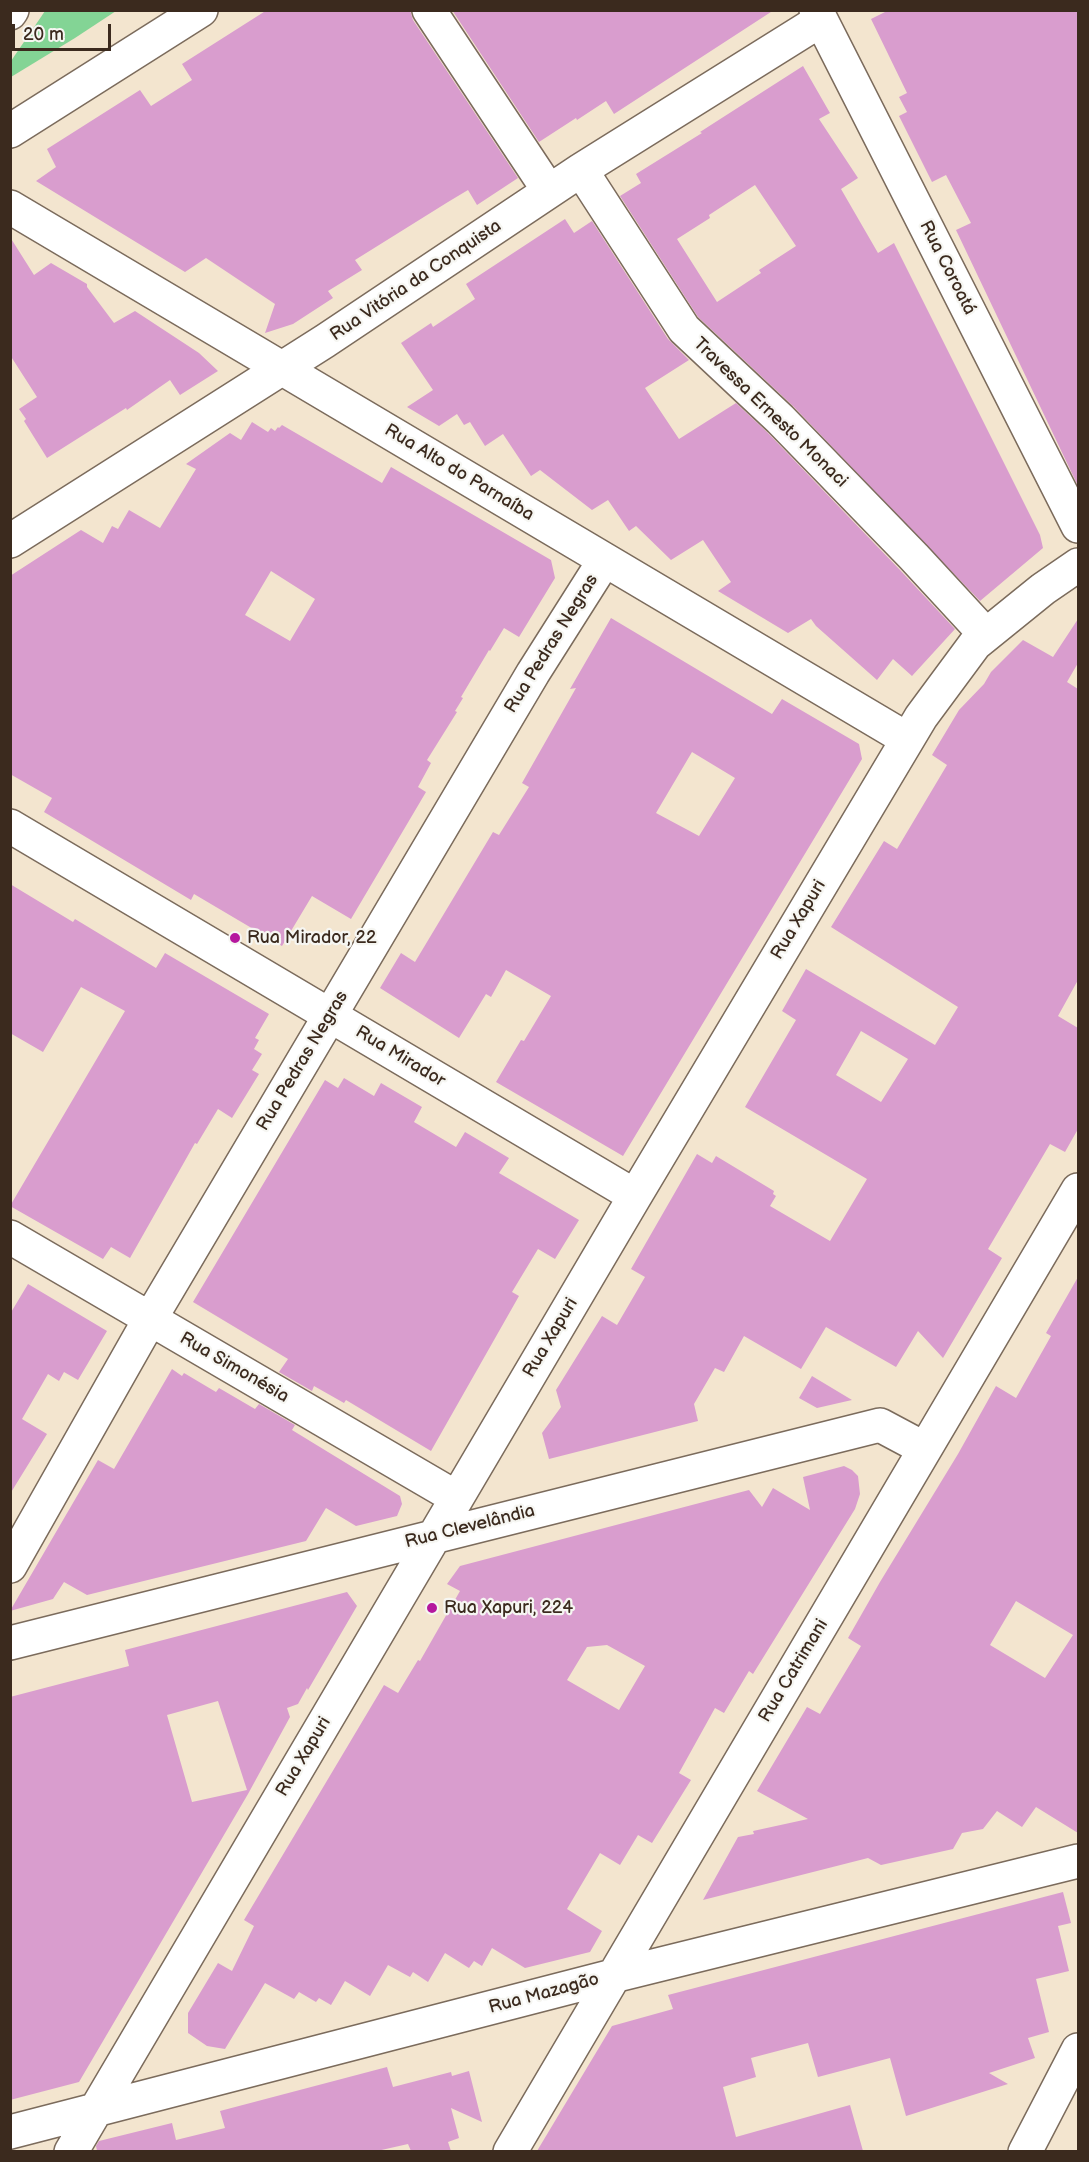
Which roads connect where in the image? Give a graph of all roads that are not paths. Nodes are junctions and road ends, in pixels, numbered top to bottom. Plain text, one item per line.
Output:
1 (201, 10) edge
2 (429, 10) edge
3 (818, 15) edge
4 (10, 131) edge
5 (581, 170) junction
6 (549, 191) junction
7 (10, 207) edge
8 (284, 367) junction
9 (1078, 526) edge
10 (10, 541) edge
11 (604, 561) junction
12 (1078, 565) edge
13 (986, 635) junction
14 (907, 739) junction
15 (10, 826) edge
16 (330, 1015) junction
17 (1078, 1190) edge
18 (635, 1196) junction
19 (10, 1237) edge
20 (150, 1319) junction
21 (925, 1449) junction
22 (457, 1498) junction
23 (434, 1536) junction
24 (10, 1566) edge
25 (10, 1643) edge
26 (1078, 1861) edge
27 (613, 1976) junction
28 (1078, 2050) edge
29 (95, 2110) junction
30 (10, 2132) edge
31 (71, 2151) edge
32 (510, 2151) edge
33 (1025, 2151) edge

1 - 4 street
2 - 6 street
3 - 5 street, Rua Vitória da Conquista
3 - 9 street, Rua Coroatá
5 - 6 street, Rua Vitória da Conquista
5 - 13 street, Travessa Ernesto Monaci
6 - 8 street, Rua Vitória da Conquista
7 - 8 street, Rua Alto do Parnaíba
8 - 10 street, Rua Vitória da Conquista
8 - 11 street, Rua Alto do Parnaíba
11 - 14 street, Rua Alto do Parnaíba
11 - 16 street, Rua Pedras Negras
12 - 13 street, Rua Xapuri
13 - 14 street, Rua Xapuri
14 - 18 street, Rua Xapuri
15 - 16 street, Rua Mirador
16 - 18 street, Rua Mirador
16 - 20 street, Rua Pedras Negras
17 - 21 street, Rua Catrimani
18 - 22 street, Rua Xapuri
19 - 20 street, Rua Simonésia
20 - 22 street, Rua Simonésia
20 - 24 street, Rua Pedras Negras
21 - 23 street, Rua Clevelândia
21 - 27 street, Rua Catrimani
22 - 23 street, Rua Xapuri
23 - 25 street, Rua Clevelândia
23 - 29 street, Rua Xapuri
26 - 27 street, Rua Mazagão
27 - 29 street, Rua Mazagão
27 - 32 street, Rua Catrimani
28 - 33 street
29 - 30 street, Rua Mazagão
29 - 31 street, Rua Xapuri

